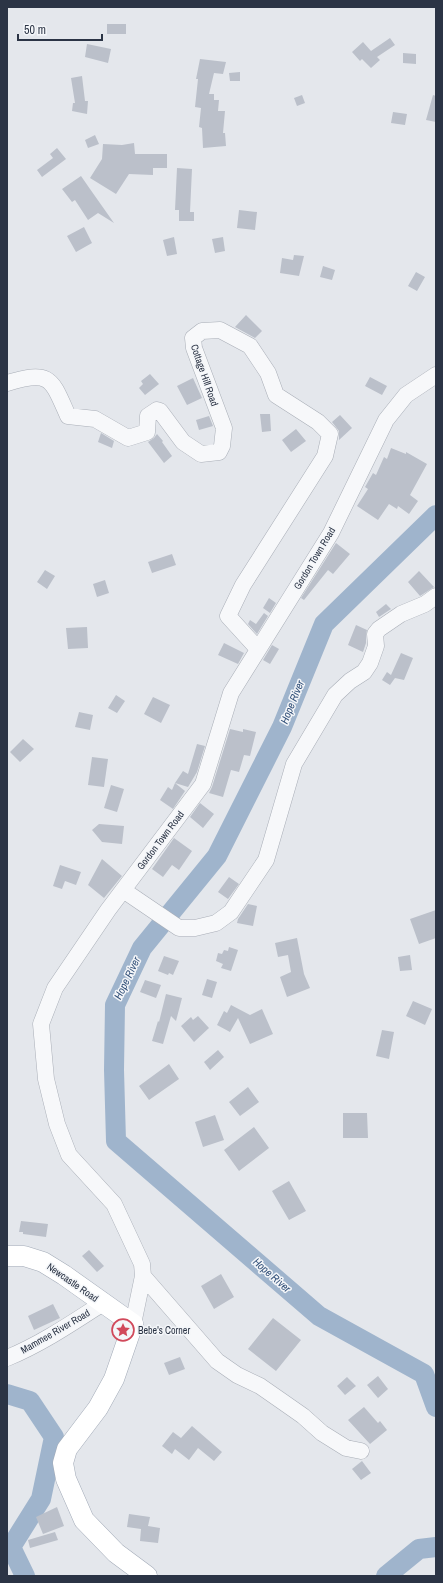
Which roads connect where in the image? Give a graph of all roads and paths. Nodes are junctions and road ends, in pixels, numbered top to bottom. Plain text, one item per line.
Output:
1 (436, 375) edge
2 (7, 383) edge
3 (436, 596) edge
4 (258, 649) junction
5 (123, 890) junction
6 (7, 1256) edge
7 (143, 1276) junction
8 (103, 1303) junction
9 (133, 1324) junction
10 (7, 1358) edge
11 (361, 1451) dead end
12 (147, 1576) edge

1 - 4 street, Gordon Town Road
2 - 4 street, Cottage Hill Road
3 - 5 street
4 - 5 street, Gordon Town Road
5 - 7 street, Gordon Town Road
6 - 8 main road, Newcastle Road
7 - 9 street, Gordon Town Road
7 - 11 street
8 - 9 main road, Newcastle Road
8 - 10 street, Mammee River Road
9 - 12 main road

